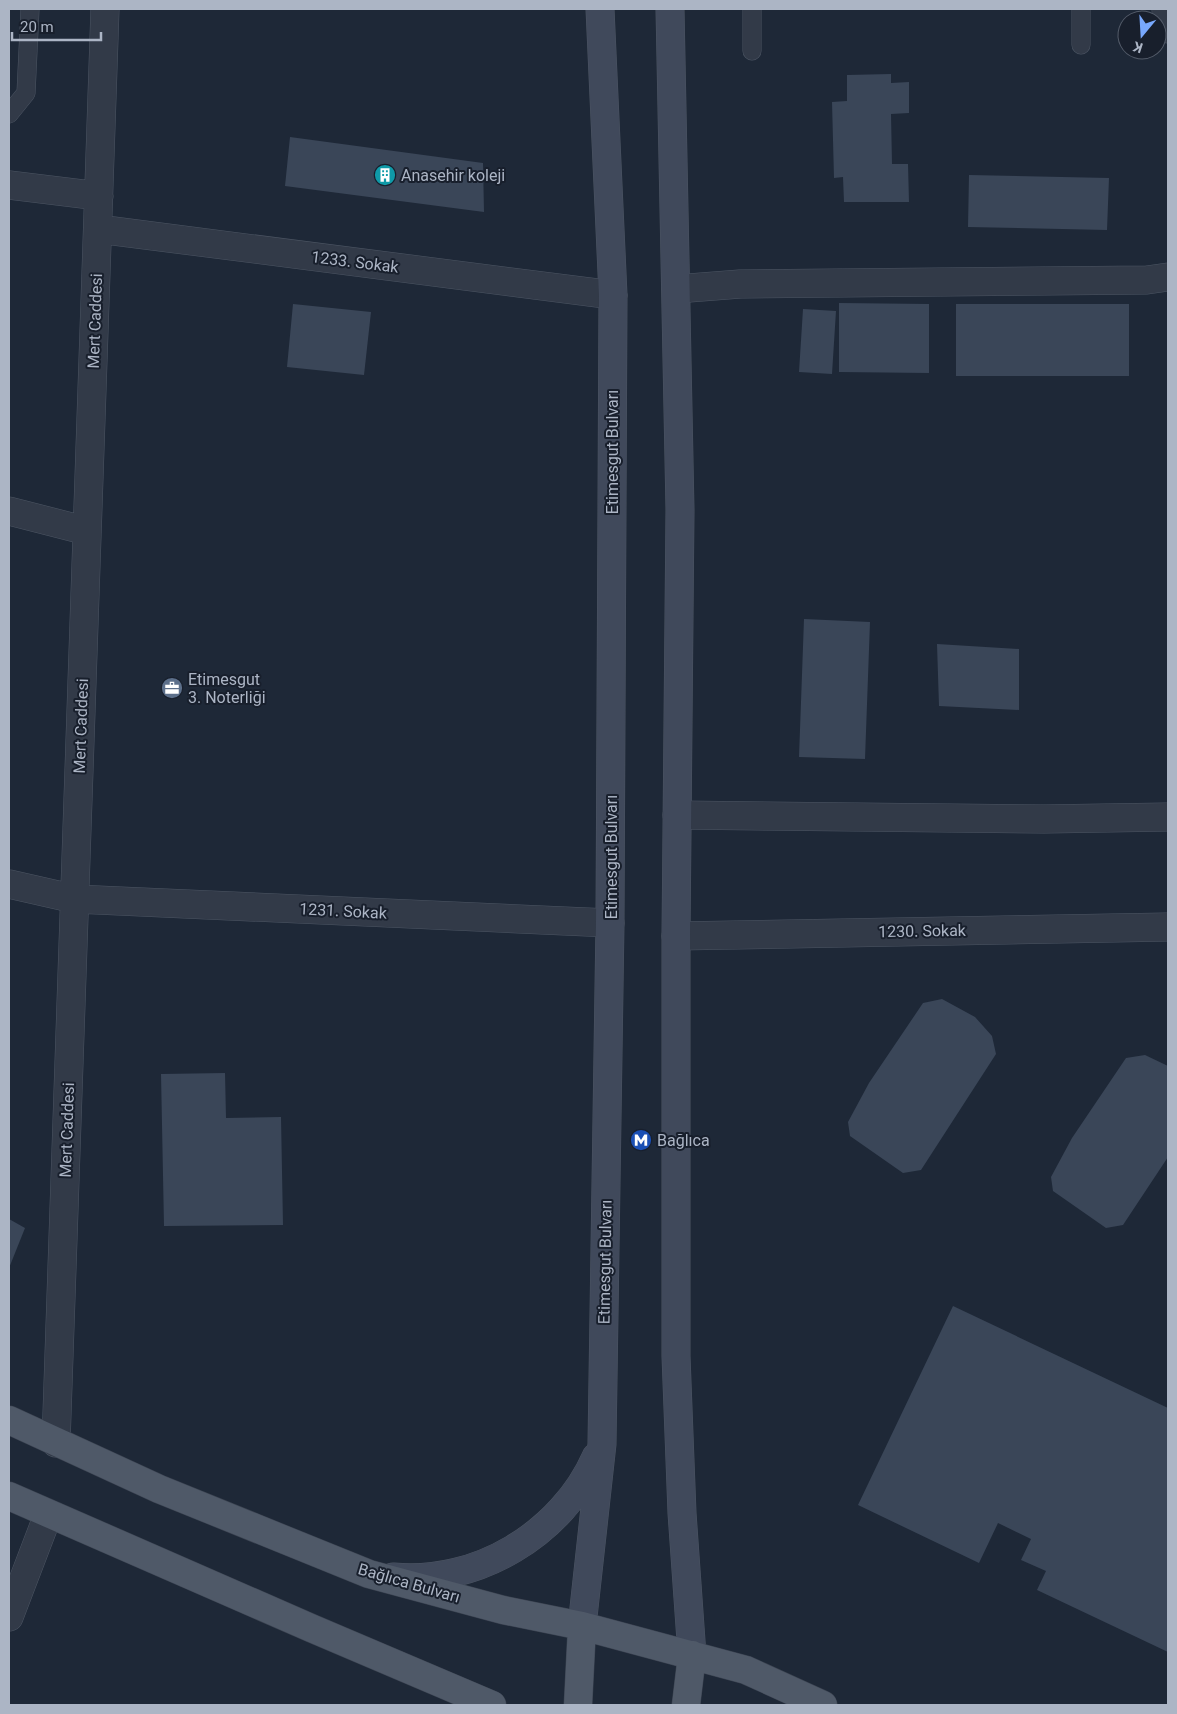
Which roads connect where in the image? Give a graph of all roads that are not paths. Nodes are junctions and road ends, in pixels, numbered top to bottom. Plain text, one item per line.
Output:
1 (30, 9) edge
2 (105, 9) edge
3 (600, 9) edge
4 (670, 9) edge
5 (752, 9) edge
6 (1081, 9) edge
7 (1166, 9) edge
8 (1168, 29) edge
9 (1081, 45) dead end
10 (752, 51) dead end
11 (9, 114) edge
12 (9, 185) edge
13 (99, 196) junction
14 (98, 229) junction
15 (1168, 277) edge
16 (676, 289) junction
17 (613, 295) junction
18 (9, 511) edge
19 (87, 531) junction
20 (677, 815) junction
21 (1168, 817) edge
22 (9, 884) edge
23 (75, 899) junction
24 (610, 923) junction
25 (1168, 927) edge
26 (676, 936) junction
27 (9, 1420) edge
28 (56, 1443) junction
29 (602, 1444) junction
30 (9, 1496) edge
31 (48, 1514) junction
32 (369, 1574) junction
33 (9, 1617) edge
34 (582, 1626) junction
35 (692, 1655) junction
36 (492, 1705) edge
37 (578, 1705) edge
38 (686, 1705) edge
39 (823, 1705) edge

1 - 11 lane
2 - 13 street, Mert Caddesi
3 - 17 main road, Etimesgut Bulvarı
4 - 16 main road
5 - 10 lane
6 - 9 lane
7 - 8 street
12 - 13 street
13 - 14 street, Mert Caddesi
14 - 17 street, 1233. Sokak
14 - 19 street, Mert Caddesi
15 - 16 street
16 - 20 main road
17 - 24 main road, Etimesgut Bulvarı
18 - 19 street
19 - 23 street, Mert Caddesi
20 - 21 street
20 - 26 main road
22 - 23 street, 1231. Sokak
23 - 24 street, 1231. Sokak
23 - 28 street, Mert Caddesi
24 - 29 main road, Etimesgut Bulvarı
25 - 26 street, 1230. Sokak
26 - 35 main road
27 - 28 main road, Bağlıca Bulvarı
28 - 32 main road, Bağlıca Bulvarı
29 - 32 main road
29 - 34 main road, Etimesgut Bulvarı
30 - 31 main road
31 - 33 street
31 - 36 main road
32 - 34 main road, Bağlıca Bulvarı
34 - 35 main road, Bağlıca Bulvarı
34 - 37 main road, Etimesgut Bulvarı
35 - 38 main road
35 - 39 main road, Bağlıca Bulvarı

